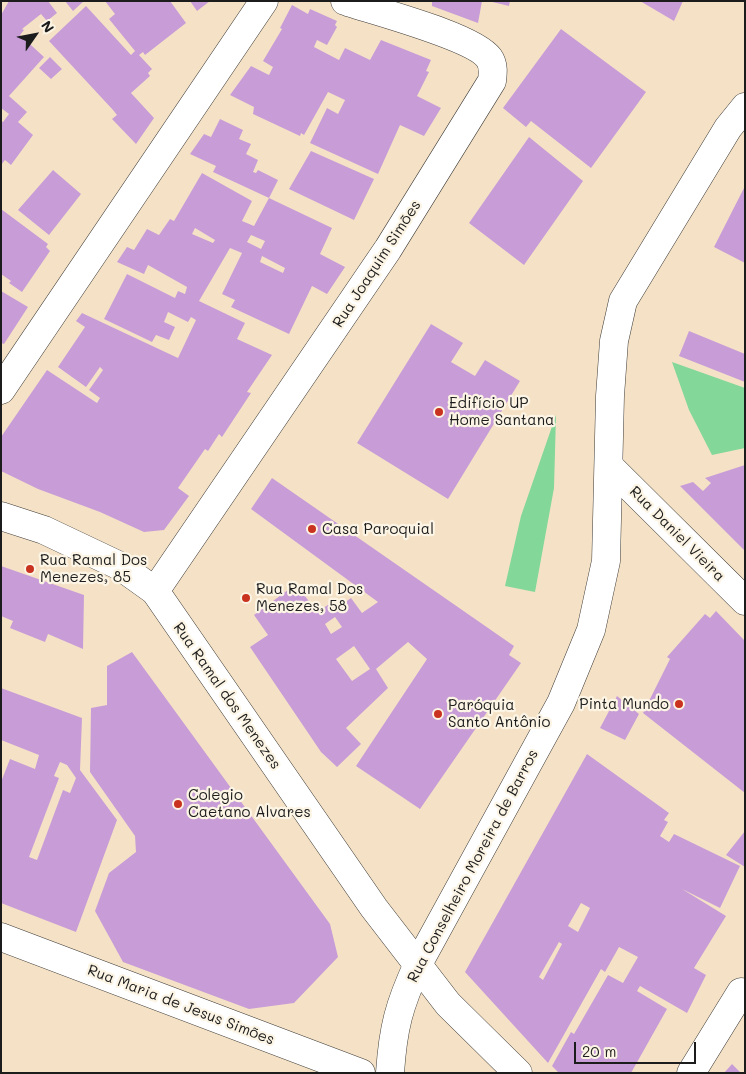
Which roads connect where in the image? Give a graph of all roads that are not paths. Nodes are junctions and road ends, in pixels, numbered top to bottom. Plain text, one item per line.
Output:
1 (264, 1) edge
2 (345, 1) edge
3 (739, 123) edge
4 (1, 390) edge
5 (610, 467) junction
6 (1, 516) edge
7 (156, 591) junction
8 (745, 601) edge
9 (1, 938) edge
10 (418, 964) junction
11 (741, 992) dead end
12 (361, 1073) edge
13 (390, 1073) edge
14 (518, 1073) edge
15 (691, 1073) edge

1 - 4 street
2 - 7 street, Rua Joaquim Simões
3 - 5 street, Rua Conselheiro Moreira de Barros
5 - 8 street, Rua Daniel Vieira
5 - 10 street, Rua Conselheiro Moreira de Barros
6 - 7 street, Rua Ramal dos Menezes
7 - 10 street, Rua Ramal dos Menezes
9 - 12 street, Rua Maria de Jesus Simões
10 - 13 street, Rua Conselheiro Moreira de Barros
10 - 14 street, Rua Ramal dos Menezes
11 - 15 street

